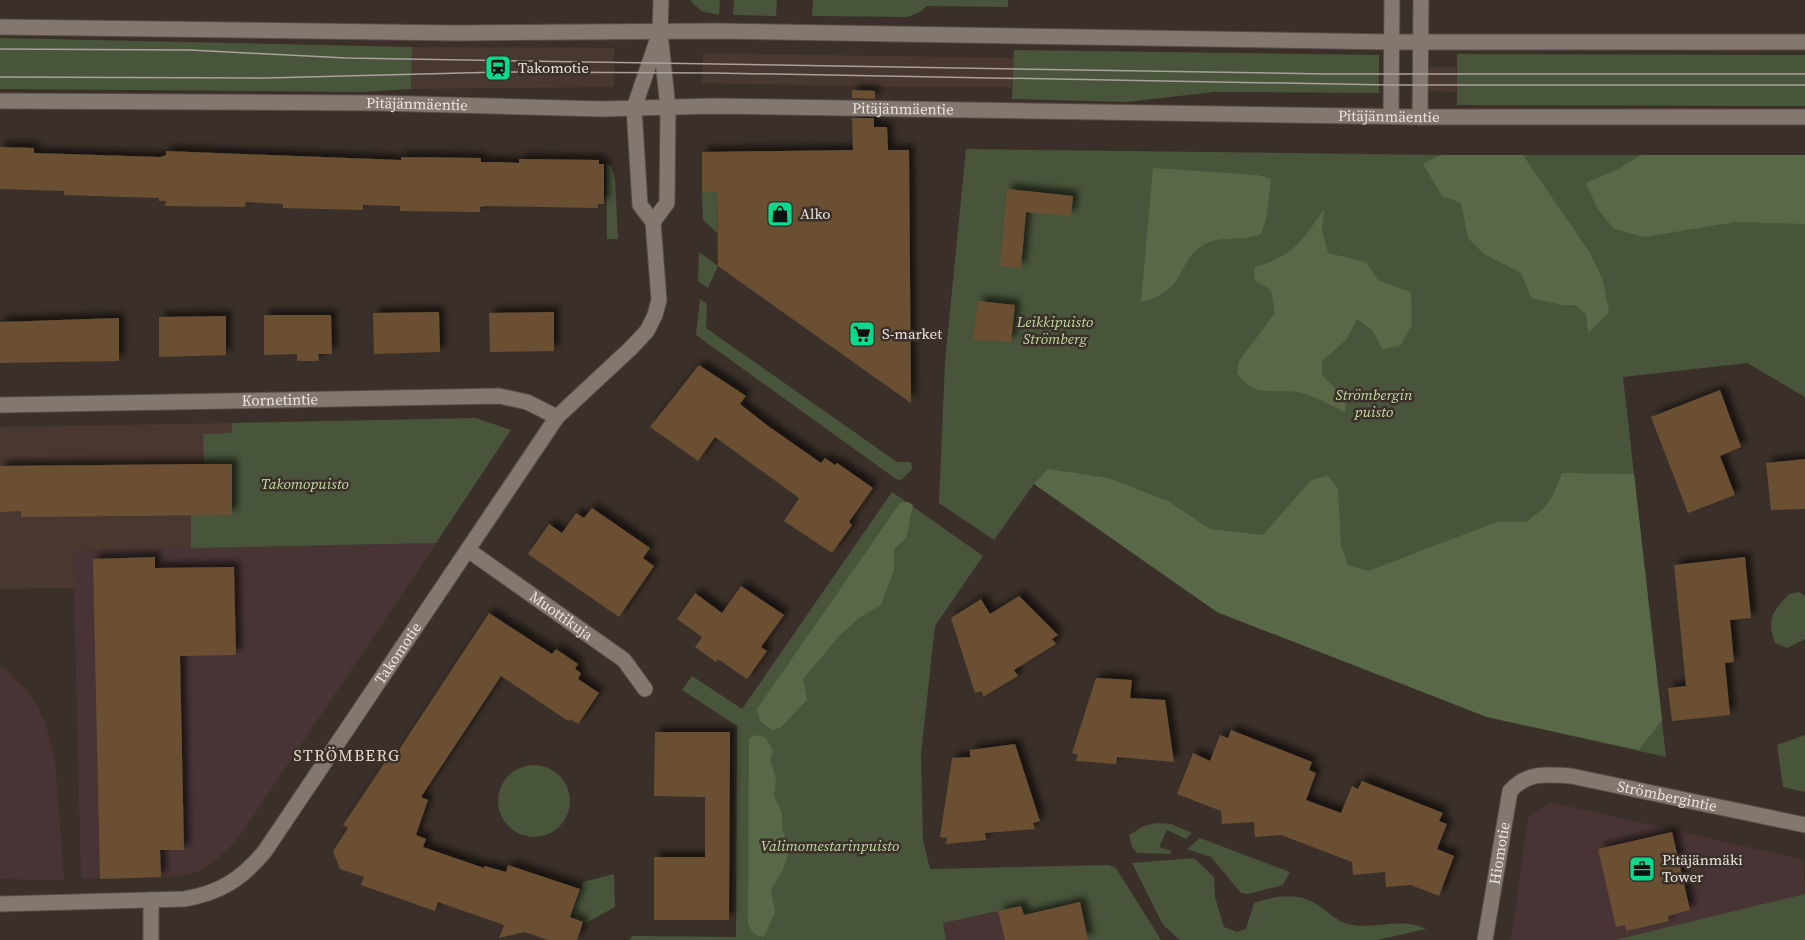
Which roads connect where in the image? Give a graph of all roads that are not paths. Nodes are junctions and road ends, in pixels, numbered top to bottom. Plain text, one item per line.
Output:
1 (661, 0) edge
2 (1392, 0) edge
3 (1421, 0) edge
4 (0, 27) edge
5 (660, 32) junction
6 (1421, 41) junction
7 (1392, 42) junction
8 (1805, 42) edge
9 (0, 101) edge
10 (634, 108) junction
11 (668, 108) junction
12 (1391, 116) junction
13 (1420, 117) junction
14 (1805, 117) edge
15 (653, 222) junction
16 (0, 405) edge
17 (557, 417) junction
18 (468, 550) junction
19 (645, 689) dead end
20 (1530, 776) joint
21 (1805, 825) edge
22 (151, 900) junction
23 (0, 904) edge
24 (151, 940) edge
25 (1485, 940) edge

1 - 5 main road
2 - 7 main road
3 - 6 main road
4 - 5 main road
5 - 7 main road
5 - 10 main road, Takomotie
5 - 11 main road
6 - 7 main road
6 - 8 main road
6 - 13 main road
7 - 12 main road
9 - 10 main road, Pitäjänmäentie
10 - 11 main road, Pitäjänmäentie
10 - 15 main road, Takomotie
11 - 12 main road, Pitäjänmäentie
11 - 15 main road
12 - 13 main road, Pitäjänmäentie
13 - 14 main road, Pitäjänmäentie
15 - 17 main road, Takomotie
16 - 17 main road, Kornetintie
17 - 18 main road, Takomotie
18 - 19 main road, Muottikuja
18 - 22 main road, Takomotie
20 - 21 main road, Strömbergintie
20 - 25 main road, Hiomotie
22 - 23 main road, Takomotie
22 - 24 main road

